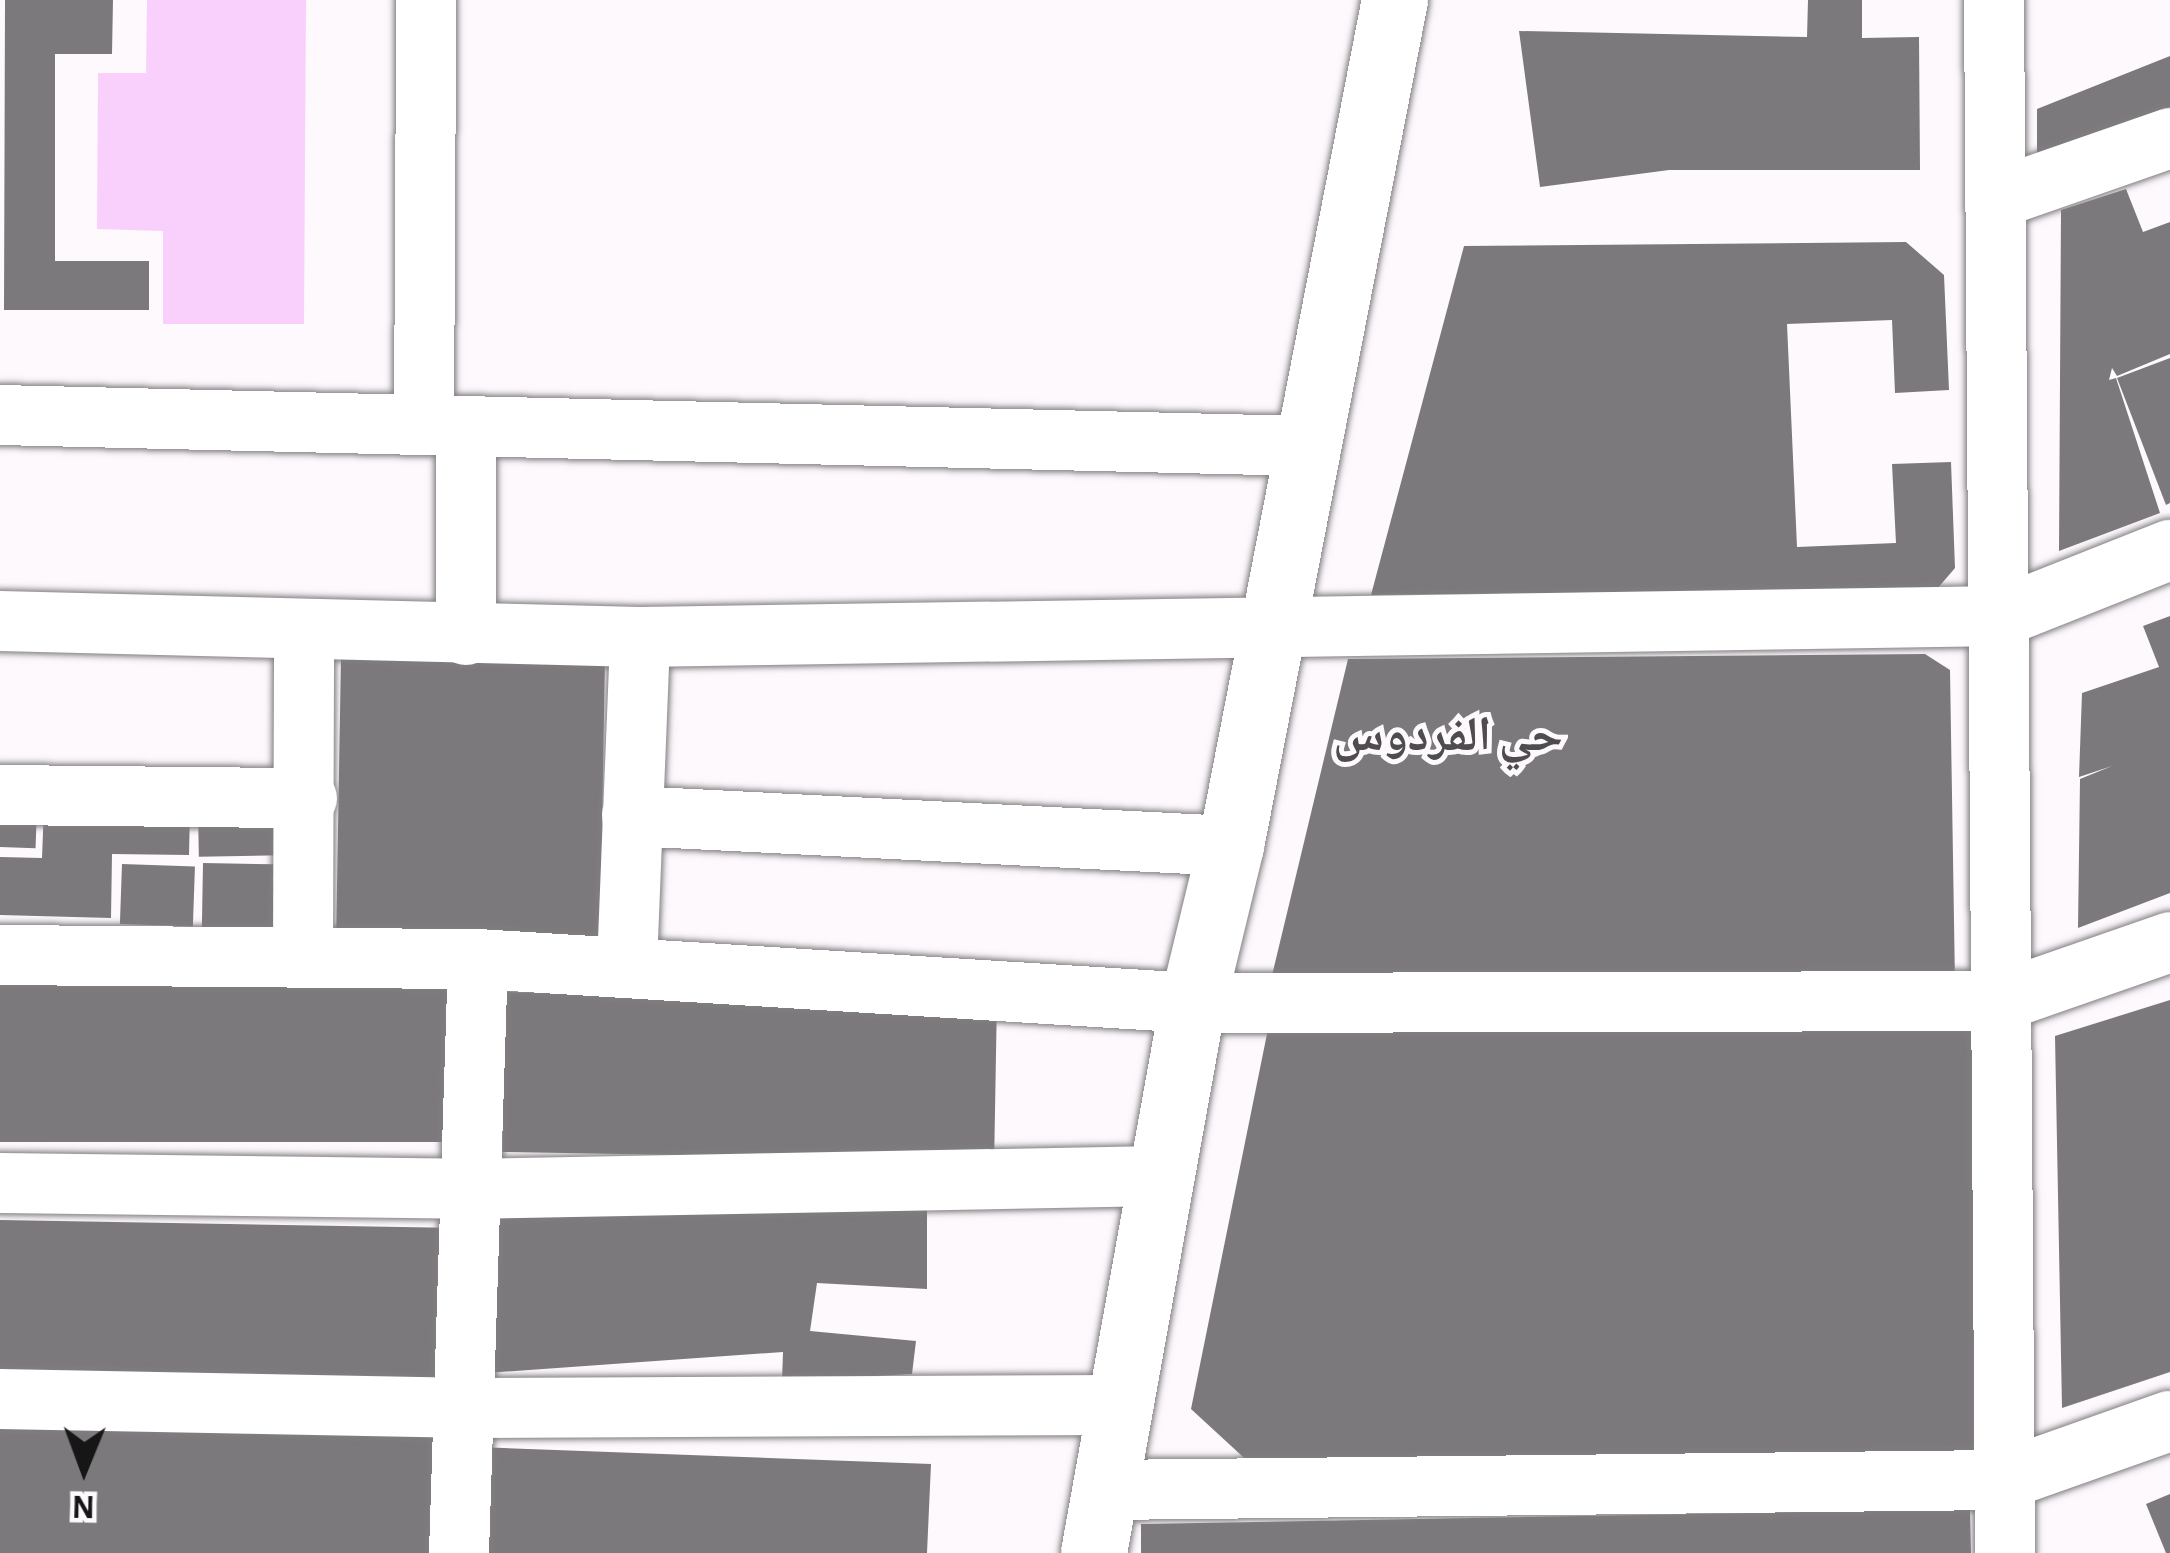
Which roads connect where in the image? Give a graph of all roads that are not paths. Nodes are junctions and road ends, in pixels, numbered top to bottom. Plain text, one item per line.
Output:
1 (426, 0) edge
2 (1395, 0) edge
3 (1994, 0) edge
4 (2170, 138) edge
5 (1998, 198) junction
6 (0, 415) edge
7 (445, 425) junction
8 (1309, 446) junction
9 (2170, 550) edge
10 (2003, 616) junction
11 (0, 621) edge
12 (304, 629) junction
13 (1273, 632) junction
14 (466, 635) junction
15 (640, 637) junction
16 (0, 795) edge
17 (307, 798) junction
18 (632, 816) junction
19 (1231, 846) junction
20 (2170, 942) edge
21 (303, 954) junction
22 (0, 955) edge
23 (478, 959) junction
24 (627, 965) junction
25 (2000, 1001) junction
26 (1193, 1003) junction
27 (1160, 1176) junction
28 (0, 1184) edge
29 (466, 1190) junction
30 (0, 1399) edge
31 (1117, 1406) junction
32 (458, 1408) junction
33 (2170, 1421) edge
34 (2003, 1480) junction
35 (1104, 1490) junction
36 (459, 1553) edge
37 (1094, 1553) edge
38 (2005, 1553) edge

1 - 7 street
2 - 8 main road
3 - 5 street
4 - 5 street
5 - 10 street
6 - 7 street
7 - 8 street
7 - 14 street
8 - 13 main road
9 - 10 street
10 - 13 street
10 - 25 street
11 - 12 street
12 - 14 street
12 - 17 street
13 - 15 street
13 - 19 main road
14 - 15 street
15 - 18 street
16 - 17 street
17 - 21 street
18 - 19 street
18 - 24 street
19 - 26 main road
20 - 25 street
21 - 22 street
21 - 23 street
23 - 24 street
23 - 29 street
24 - 26 street
25 - 26 street
25 - 34 street
26 - 27 main road
27 - 29 street
27 - 31 main road
28 - 29 street
29 - 32 street
30 - 32 street
31 - 32 street
31 - 35 main road
32 - 36 street
33 - 34 street
34 - 35 street
34 - 38 street
35 - 37 main road

